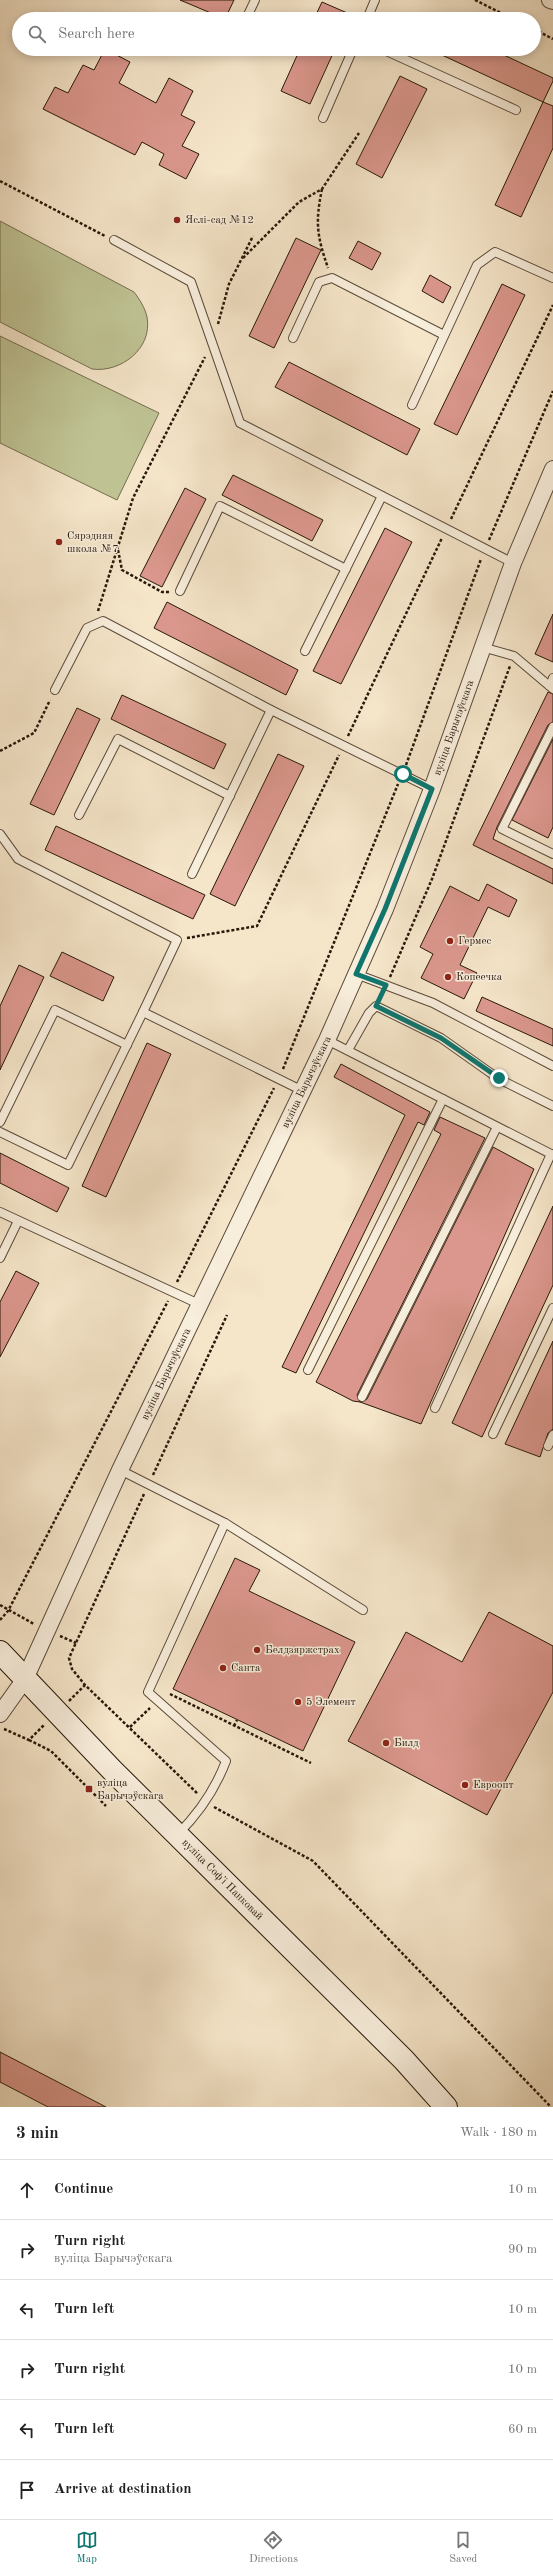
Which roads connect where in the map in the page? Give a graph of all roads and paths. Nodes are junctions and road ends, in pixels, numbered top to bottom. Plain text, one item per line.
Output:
1 (255, 0) edge
2 (375, 0) edge
3 (475, 0) edge
4 (550, 0) edge
5 (553, 2) edge
6 (249, 12) edge
7 (370, 12) edge
8 (499, 12) edge
9 (541, 33) edge
10 (553, 39) edge
11 (350, 56) edge
12 (397, 56) edge
13 (516, 110) dead end
14 (323, 118) dead end
15 (359, 133) dead end
16 (0, 181) edge
17 (322, 189) junction
18 (253, 236) dead end
19 (114, 240) joint
20 (241, 260) junction
21 (332, 278) junction
22 (553, 278) edge
23 (553, 305) edge
24 (444, 335) junction
25 (293, 338) dead end
26 (212, 343) junction
27 (553, 391) edge
28 (412, 405) dead end
29 (553, 469) edge
30 (382, 496) junction
31 (446, 529) junction
32 (485, 549) junction
33 (117, 550) junction
34 (513, 563) junction
35 (346, 569) junction
36 (180, 591) joint
37 (94, 624) junction
38 (482, 647) junction
39 (305, 651) dead end
40 (514, 656) junction
41 (552, 684) edge
42 (55, 690) joint
43 (271, 710) junction
44 (553, 727) edge
45 (343, 745) junction
46 (0, 752) edge
47 (403, 774) junction
48 (432, 789) junction
49 (230, 796) junction
50 (80, 815) dead end
51 (0, 834) edge
52 (553, 853) edge
53 (192, 874) dead end
54 (177, 940) junction
55 (356, 974) junction
56 (386, 985) junction
57 (143, 1012) junction
58 (327, 1040) junction
59 (127, 1045) junction
60 (348, 1050) junction
61 (553, 1066) edge
62 (278, 1078) junction
63 (303, 1091) junction
64 (443, 1099) junction
65 (553, 1106) edge
66 (0, 1122) edge
67 (497, 1127) junction
68 (0, 1132) edge
69 (552, 1155) edge
70 (0, 1212) edge
71 (18, 1221) junction
72 (0, 1258) edge
73 (171, 1292) junction
74 (201, 1305) junction
75 (553, 1308) edge
76 (227, 1315) dead end
77 (308, 1370) dead end
78 (362, 1397) dead end
79 (435, 1408) dead end
80 (493, 1434) dead end
81 (553, 1435) edge
82 (548, 1446) dead end
83 (120, 1470) junction
84 (149, 1484) junction
85 (225, 1523) junction
86 (0, 1605) edge
87 (363, 1610) dead end
88 (8, 1611) junction
89 (0, 1620) edge
90 (0, 1652) edge
91 (25, 1679) junction
92 (157, 1700) junction
93 (0, 1714) edge
94 (237, 1720) dead end
95 (234, 1726) junction
96 (130, 1727) junction
97 (29, 1740) dead end
98 (311, 1764) dead end
99 (206, 1802) junction
100 (106, 1806) dead end
101 (177, 1835) junction
102 (446, 2107) edge
103 (551, 2107) edge

1 - 6 lane
2 - 7 lane
3 - 8 path
4 - 5 street
9 - 10 path
11 - 14 lane
12 - 13 lane
15 - 17 path
16 - 19 path
17 - 20 path
17 - 21 path
18 - 20 path
19 - 26 lane
20 - 26 path
21 - 24 lane
21 - 25 lane
22 - 24 lane
23 - 31 path
24 - 28 lane
26 - 30 lane
26 - 33 path
27 - 32 path
29 - 34 street, вуліца Барычэўскага
30 - 31 lane
30 - 35 lane
31 - 32 lane
31 - 45 path
32 - 34 lane
32 - 47 path
33 - 36 path
33 - 37 path
34 - 38 street, вуліца Барычэўскага
35 - 36 lane
35 - 39 lane
37 - 42 lane
37 - 43 lane
38 - 40 lane
38 - 48 street, вуліца Барычэўскага
40 - 41 lane
40 - 56 path
42 - 46 path
43 - 45 lane
43 - 49 lane
44 - 52 lane
45 - 47 lane
45 - 54 path
47 - 48 lane
47 - 62 path
48 - 55 street, вуліца Барычэўскага
49 - 50 lane
49 - 53 lane
51 - 54 lane
54 - 57 lane
55 - 56 lane
55 - 58 street, вуліца Барычэўскага
56 - 61 lane
57 - 59 lane
57 - 62 lane
58 - 60 lane
58 - 63 street, вуліца Барычэўскага
59 - 66 lane
59 - 68 lane
60 - 64 lane
60 - 65 lane
62 - 63 lane
62 - 73 path
63 - 74 street, вуліца Барычэўскага
64 - 67 lane
64 - 77 lane
67 - 69 lane
67 - 78 lane
69 - 79 lane
70 - 71 lane
71 - 72 lane
71 - 73 lane
73 - 74 lane
73 - 88 path
74 - 83 street, вуліца Барычэўскага
75 - 80 lane
76 - 84 path
81 - 82 lane
83 - 84 lane
83 - 91 street, вуліца Барычэўскага
84 - 85 lane
84 - 96 path
85 - 87 lane
85 - 92 lane
86 - 88 path
88 - 89 path
90 - 91 main road, вуліца Софʼі Панковай
91 - 93 street, вуліца Барычэўскага
91 - 101 main road, вуліца Софʼі Панковай
92 - 95 path
92 - 96 path
92 - 99 lane
94 - 95 path
95 - 98 path
96 - 99 path
97 - 100 path
99 - 101 lane
99 - 103 path
101 - 102 main road, вуліца Софʼі Панковай

